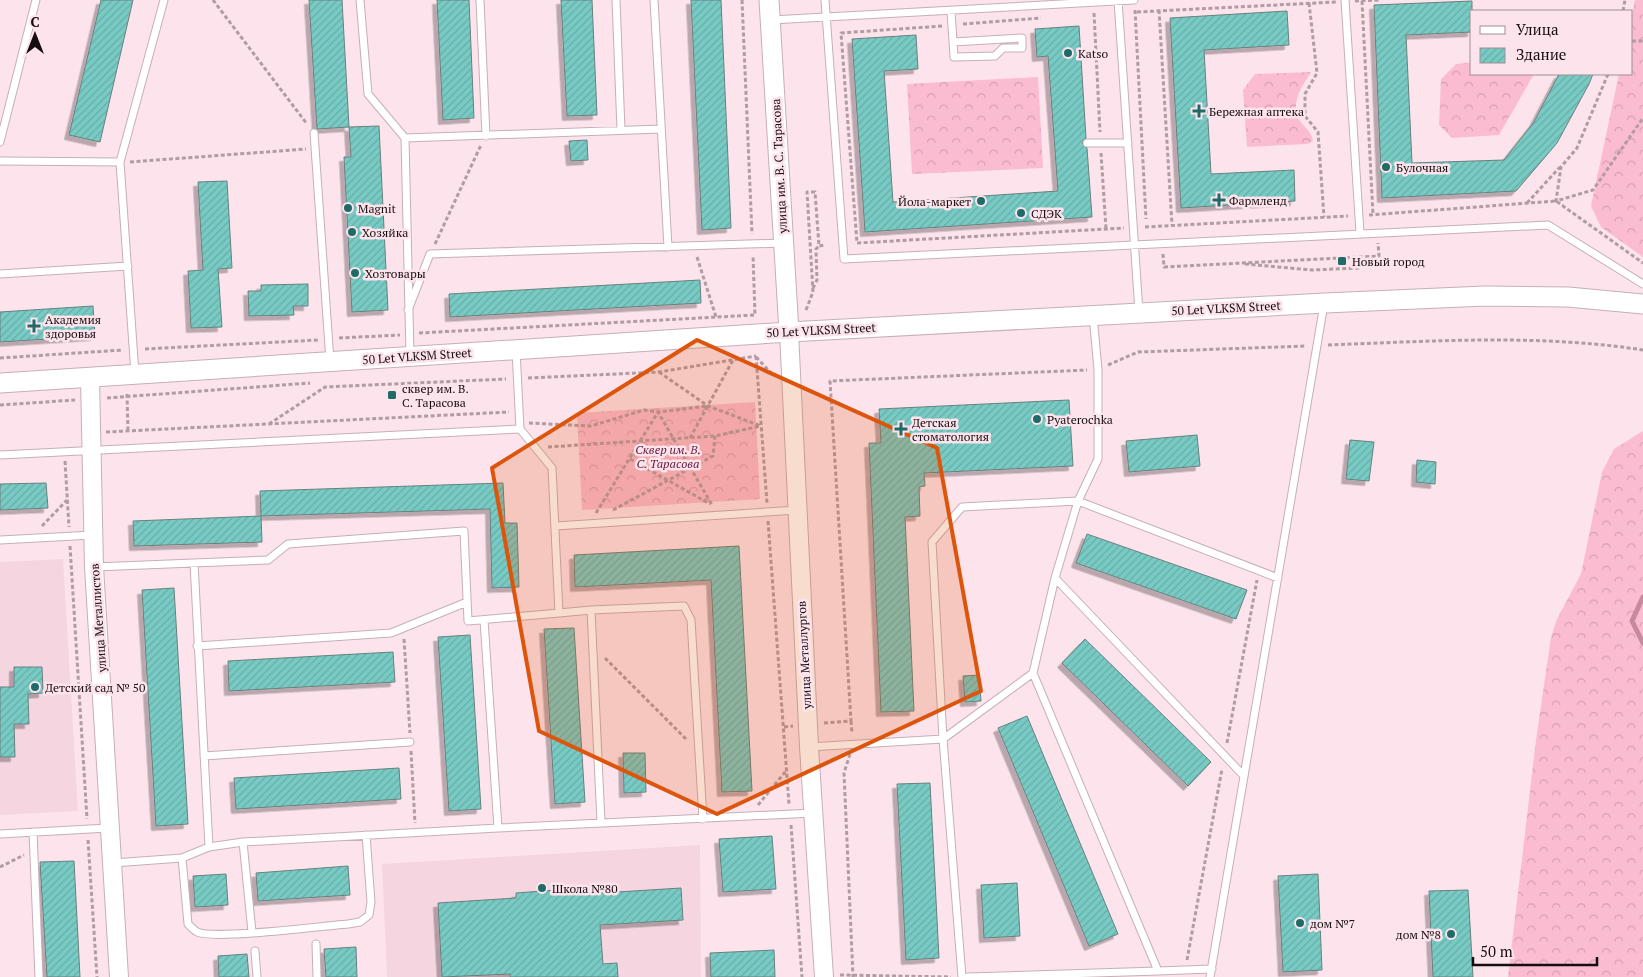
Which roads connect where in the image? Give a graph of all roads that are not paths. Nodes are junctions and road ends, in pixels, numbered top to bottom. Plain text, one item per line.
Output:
1 (36, 0) edge
2 (164, 0) edge
3 (360, 0) edge
4 (480, 0) edge
5 (616, 0) edge
6 (654, 0) edge
7 (769, 0) edge
8 (825, 0) edge
9 (1118, 0) edge
10 (1134, 0) edge
11 (1346, 1) edge
12 (951, 10) junction
13 (826, 18) junction
14 (770, 20) junction
15 (953, 42) junction
16 (661, 129) junction
17 (621, 130) junction
18 (314, 133) road end
19 (486, 136) junction
20 (405, 138) junction
21 (0, 142) edge
22 (1128, 142) junction
23 (1087, 143) dead end
24 (0, 161) edge
25 (120, 162) junction
26 (1360, 233) junction
27 (783, 243) junction
28 (1135, 244) junction
29 (668, 248) junction
30 (128, 266) junction
31 (0, 274) edge
32 (1643, 284) edge
33 (1325, 303) junction
34 (1643, 304) edge
35 (408, 310) junction
36 (1139, 313) junction
37 (1093, 315) junction
38 (788, 332) junction
39 (516, 350) junction
40 (410, 357) junction
41 (330, 362) junction
42 (135, 374) junction
43 (90, 378) junction
44 (0, 383) edge
45 (520, 425) junction
46 (92, 451) junction
47 (0, 456) edge
48 (1078, 501) junction
49 (797, 510) junction
50 (556, 526) junction
51 (94, 536) junction
52 (0, 540) edge
53 (194, 563) junction
54 (94, 567) junction
55 (1055, 578) junction
56 (1278, 578) junction
57 (467, 602) junction
58 (591, 610) junction
59 (559, 613) junction
60 (484, 620) junction
61 (197, 646) junction
62 (1033, 673) junction
63 (944, 738) junction
64 (410, 742) dead end
65 (809, 746) junction
66 (204, 756) junction
67 (1244, 776) junction
68 (814, 813) junction
69 (703, 819) junction
70 (601, 822) junction
71 (111, 828) junction
72 (498, 828) junction
73 (33, 832) junction
74 (0, 834) edge
75 (366, 835) junction
76 (243, 842) junction
77 (209, 847) junction
78 (182, 858) junction
79 (112, 862) junction
80 (252, 932) junction
81 (316, 944) dead end
82 (255, 951) dead end
83 (1212, 969) junction
84 (1158, 971) junction
85 (824, 976) edge
86 (39, 977) edge
87 (119, 977) edge
88 (257, 977) edge
89 (317, 977) edge
90 (962, 977) edge
91 (968, 977) edge
92 (1210, 977) edge

1 - 21 lane
2 - 25 lane
3 - 20 lane
4 - 19 lane
5 - 17 lane
6 - 16 lane
7 - 14 main road, улица им. В. С. Тарасова
8 - 13 lane
9 - 10 lane
9 - 12 lane
9 - 22 lane
11 - 26 lane
12 - 13 lane
12 - 15 lane
13 - 14 lane
13 - 28 lane
14 - 27 main road, улица им. В. С. Тарасова
15 - 15 lane
16 - 17 lane
16 - 29 lane
17 - 19 lane
18 - 41 lane
19 - 20 lane
20 - 35 lane
22 - 23 lane
22 - 28 lane
24 - 25 lane
25 - 30 lane
26 - 28 lane
26 - 32 lane
27 - 29 lane
27 - 38 main road, улица им. В. С. Тарасова
28 - 36 lane
29 - 35 lane
30 - 31 lane
30 - 42 lane
33 - 34 main road, 50 Let VLKSM Street
33 - 36 main road, 50 Let VLKSM Street
33 - 56 lane
35 - 40 lane
36 - 37 main road, 50 Let VLKSM Street
37 - 38 main road, 50 Let VLKSM Street
37 - 48 lane
38 - 39 main road, 50 Let VLKSM Street
38 - 49 street, улица Металлургов
39 - 40 main road, 50 Let VLKSM Street
39 - 45 lane
40 - 41 main road, 50 Let VLKSM Street
41 - 42 main road, 50 Let VLKSM Street
42 - 43 main road, 50 Let VLKSM Street
43 - 44 main road, 50 Let VLKSM Street
43 - 46 street, улица Металлистов
45 - 46 lane
45 - 50 lane
46 - 47 lane
46 - 51 street, улица Металлистов
48 - 55 lane
48 - 56 lane
48 - 63 lane
49 - 50 lane
49 - 65 street, улица Металлургов
50 - 59 lane
51 - 52 lane
51 - 54 street, улица Металлистов
53 - 54 lane
53 - 57 lane
53 - 61 lane
54 - 71 street, улица Металлистов
55 - 62 lane
55 - 67 lane
56 - 67 lane
57 - 60 lane
57 - 61 lane
58 - 59 lane
58 - 69 lane
58 - 70 lane
59 - 60 lane
60 - 72 lane
61 - 66 lane
62 - 63 lane
62 - 84 lane
63 - 65 lane
63 - 90 lane
64 - 66 lane
65 - 68 street, улица Металлургов
66 - 77 lane
67 - 83 lane
68 - 69 lane
68 - 85 street, улица Металлургов
69 - 70 lane
70 - 72 lane
71 - 73 lane
71 - 79 street, улица Металлистов
72 - 75 lane
73 - 74 lane
73 - 86 lane
75 - 76 lane
75 - 80 lane
76 - 77 lane
76 - 80 lane
77 - 78 lane
78 - 79 lane
78 - 80 lane
79 - 87 street, улица Металлистов
81 - 89 lane
82 - 88 lane
83 - 84 lane
83 - 92 lane
84 - 91 lane

